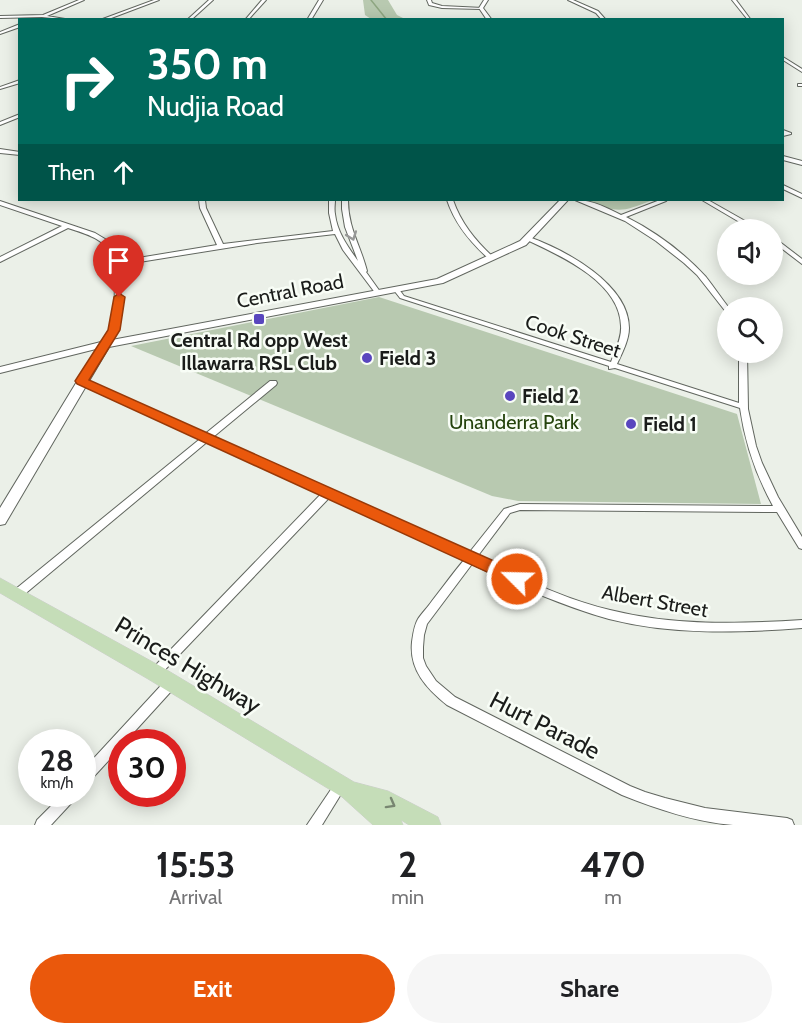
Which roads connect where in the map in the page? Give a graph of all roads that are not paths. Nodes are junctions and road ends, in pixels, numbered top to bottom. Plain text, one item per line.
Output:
1 (82, 0) edge
2 (157, 0) edge
3 (211, 0) edge
4 (264, 0) edge
5 (321, 0) edge
6 (429, 0) edge
7 (486, 0) edge
8 (570, 0) edge
9 (734, 0) edge
10 (481, 8) junction
11 (0, 16) edge
12 (42, 16) junction
13 (38, 18) edge
14 (56, 18) edge
15 (107, 18) edge
16 (190, 18) edge
17 (248, 18) edge
18 (310, 18) edge
19 (488, 18) edge
20 (603, 18) edge
21 (748, 18) edge
22 (18, 26) edge
23 (0, 33) edge
24 (784, 59) edge
25 (795, 68) junction
26 (789, 69) dead end
27 (802, 71) edge
28 (18, 82) edge
29 (0, 88) edge
30 (0, 117) edge
31 (18, 117) edge
32 (11, 119) junction
33 (0, 124) edge
34 (0, 151) edge
35 (18, 154) edge
36 (784, 158) edge
37 (802, 163) edge
38 (784, 187) edge
39 (802, 196) edge
40 (202, 201) edge
41 (332, 201) edge
42 (345, 201) edge
43 (450, 201) edge
44 (563, 201) edge
45 (581, 201) edge
46 (661, 201) edge
47 (707, 201) edge
48 (0, 203) edge
49 (621, 217) junction
50 (739, 219) edge
51 (68, 225) junction
52 (337, 232) junction
53 (529, 239) junction
54 (221, 246) junction
55 (783, 247) edge
56 (491, 258) junction
57 (0, 260) edge
58 (802, 262) edge
59 (118, 265) junction
60 (364, 272) junction
61 (396, 289) junction
62 (378, 293) junction
63 (717, 297) edge
64 (105, 344) junction
65 (743, 363) edge
66 (612, 367) junction
67 (0, 370) edge
68 (81, 381) junction
69 (273, 383) dead end
70 (744, 407) junction
71 (207, 438) junction
72 (328, 494) junction
73 (778, 509) junction
74 (0, 520) edge
75 (802, 545) edge
76 (470, 557) junction
77 (8, 590) edge
78 (802, 624) edge
79 (155, 673) junction
80 (171, 683) junction
81 (96, 765) edge
82 (345, 788) junction
83 (59, 807) edge
84 (42, 825) edge
85 (314, 825) edge
86 (392, 825) edge
87 (430, 825) edge
88 (787, 825) edge

1 - 12 street
2 - 15 street
3 - 16 street
4 - 17 street
5 - 18 street
6 - 10 street
7 - 10 street
8 - 20 street
9 - 21 street
10 - 19 street
11 - 12 street
12 - 13 street
12 - 14 street
22 - 23 street
24 - 25 street
25 - 26 street
25 - 27 street
28 - 29 street
30 - 32 street
31 - 32 street
32 - 33 street
34 - 35 street
36 - 37 main road
38 - 39 street
40 - 54 street
41 - 52 street
42 -> 60 street
43 - 56 street
44 - 53 main road, Central Road
45 - 49 street
46 - 49 street
47 - 50 street
48 - 51 street
49 - 63 street
51 - 57 street
51 - 59 street
52 - 54 street
52 - 60 street
53 - 56 main road, Central Road
53 - 66 street
54 - 59 street
55 - 58 street
56 - 61 main road, Central Road
59 - 64 street
60 - 62 street
61 - 62 main road, Central Road
61 - 66 street, Cook Street
62 - 64 main road, Central Road
64 - 67 street, Central Road
64 - 68 main road
65 - 70 street
66 - 70 street, Cook Street
68 - 71 street, Albert Street
68 - 74 main road
69 - 71 street
70 - 73 street
71 - 72 street, Albert Street
71 - 77 street
72 - 76 street, Albert Street
72 - 79 street
73 - 75 street
73 - 76 street, Hurt Parade
76 - 78 street, Albert Street
76 - 88 street, Hurt Parade
77 - 79 main road, Princes Highway
79 - 80 main road, Princes Highway
80 - 81 street
80 - 82 main road, Princes Highway
82 - 85 street
82 - 86 main road, Princes Highway
82 -> 87 main road, Princes Highway
83 - 84 street

